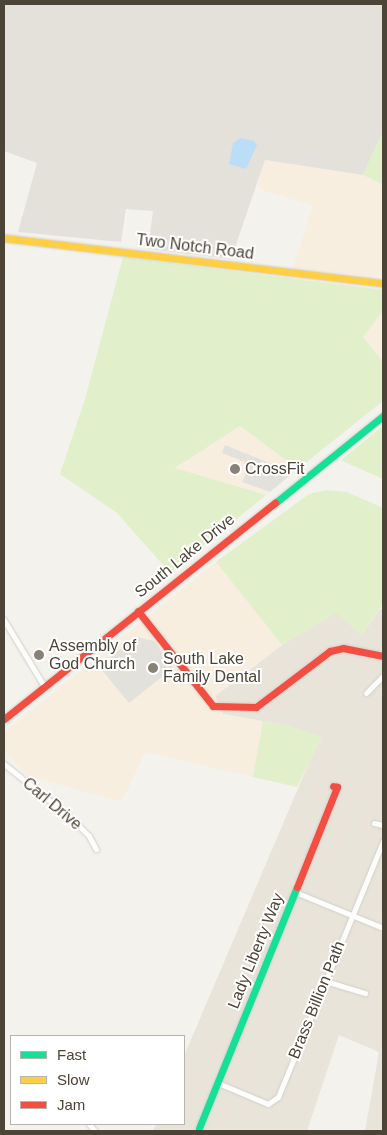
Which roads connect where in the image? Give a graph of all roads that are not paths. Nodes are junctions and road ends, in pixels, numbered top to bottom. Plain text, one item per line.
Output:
1 (4, 238) edge
2 (383, 283) edge
3 (383, 416) edge
4 (138, 611) junction
5 (4, 620) edge
6 (383, 656) edge
7 (383, 676) edge
8 (44, 686) junction
9 (366, 693) dead end
10 (4, 719) edge
11 (4, 764) edge
12 (333, 786) dead end
13 (374, 823) dead end
14 (383, 825) edge
15 (383, 841) edge
16 (96, 849) dead end
17 (295, 892) junction
18 (352, 915) junction
19 (383, 928) edge
20 (325, 981) junction
21 (365, 993) dead end
22 (218, 1083) junction
23 (199, 1128) dead end

1 - 2 street, Two Notch Road
3 - 4 street, South Lake Drive
4 - 6 street
4 - 8 street, South Lake Drive
5 - 8 street
7 - 9 street
8 - 10 street, South Lake Drive
11 - 16 street, Carl Drive
12 - 17 street, Lady Liberty Way
13 - 14 street
15 - 18 street, Brass Billion Path
17 - 18 street
17 - 22 street, Lady Liberty Way
18 - 19 street
18 - 20 street, Brass Billion Path
20 - 21 street
20 - 22 street, Brass Billion Path
22 - 23 street, Lady Liberty Way

